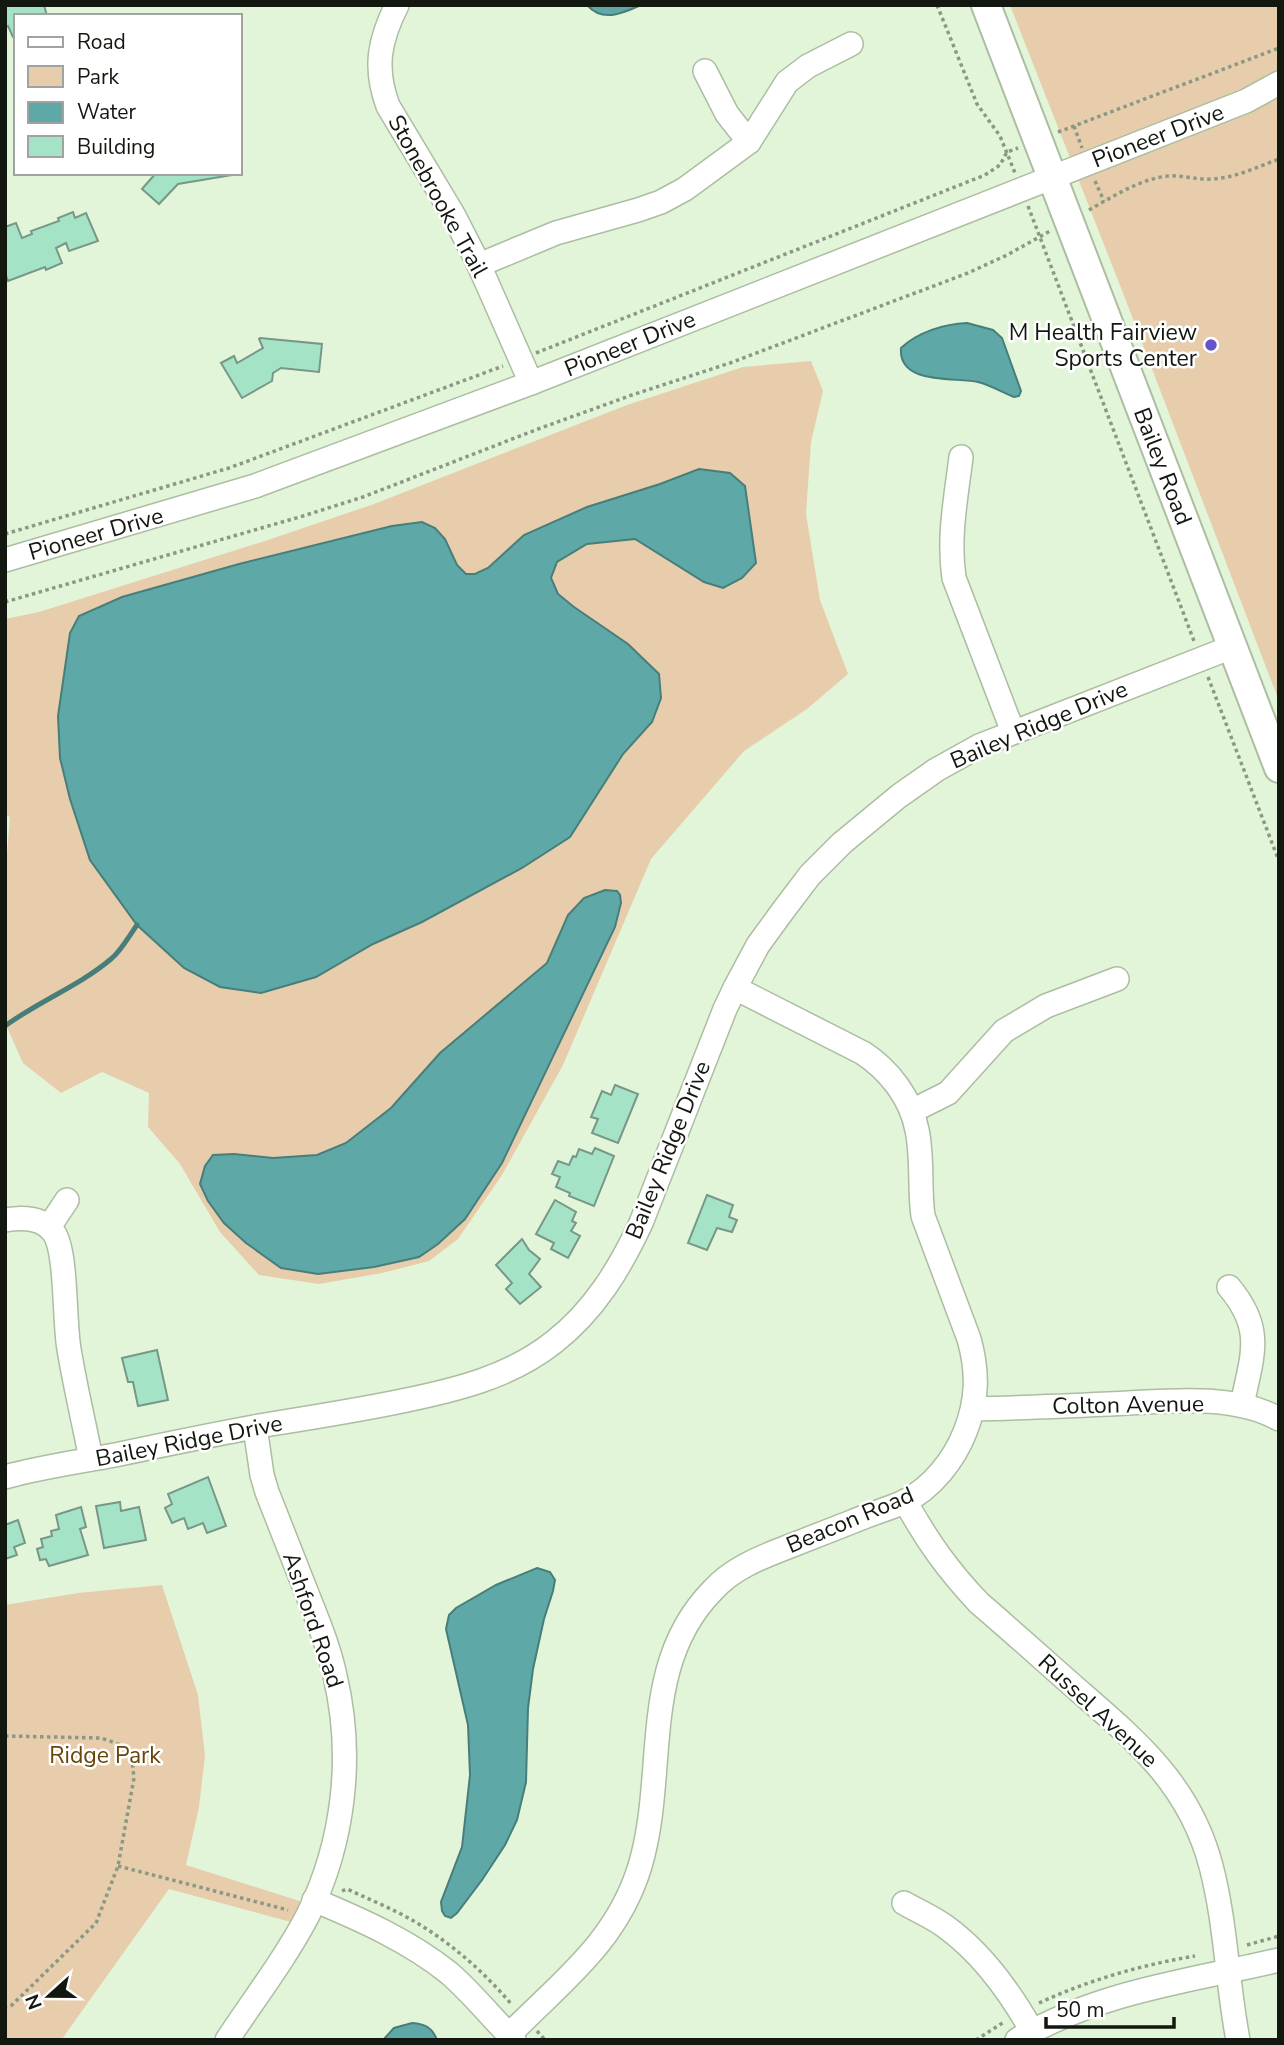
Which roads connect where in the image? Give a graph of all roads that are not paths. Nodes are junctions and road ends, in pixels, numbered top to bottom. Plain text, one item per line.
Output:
1 (397, 5) edge
2 (986, 5) edge
3 (851, 44) dead end
4 (705, 71) dead end
5 (1279, 83) edge
6 (1279, 95) edge
7 (1246, 101) junction
8 (750, 142) junction
9 (1053, 177) junction
10 (479, 265) junction
11 (531, 383) junction
12 (961, 457) dead end
13 (5, 560) edge
14 (1232, 647) junction
15 (1013, 732) junction
16 (1279, 768) edge
17 (1116, 979) dead end
18 (735, 988) junction
19 (912, 1111) junction
20 (67, 1200) dead end
21 (5, 1220) edge
22 (49, 1227) junction
23 (1228, 1287) dead end
24 (1242, 1405) junction
25 (974, 1409) junction
26 (1279, 1419) edge
27 (255, 1427) junction
28 (91, 1459) junction
29 (5, 1477) edge
30 (905, 1501) junction
31 (314, 1900) junction
32 (904, 1903) dead end
33 (1279, 1960) edge
34 (1228, 1972) junction
35 (1024, 2036) edge
36 (511, 2037) edge
37 (227, 2040) edge
38 (1238, 2040) edge

1 - 10 street, Stonebrooke Trail
2 - 9 main road, Bailey Road
3 - 8 street
4 - 8 street
5 - 7 street, Pioneer Drive
6 - 7 street, Pioneer Drive
7 - 9 street, Pioneer Drive
8 - 10 street
9 - 11 street, Pioneer Drive
9 - 14 main road, Bailey Road
10 - 11 street, Stonebrooke Trail
11 - 13 street, Pioneer Drive
12 - 15 street
14 - 15 street, Bailey Ridge Drive
14 - 16 main road, Bailey Road
15 - 18 street, Bailey Ridge Drive
17 - 19 street
18 - 19 street, Beacon Road
18 - 27 street, Bailey Ridge Drive
19 - 25 street, Beacon Road
20 - 22 street
21 - 22 street
22 - 28 street
23 - 24 street
24 - 25 street, Colton Avenue
24 - 26 street, Colton Avenue
25 - 30 street, Beacon Road
27 - 28 street, Bailey Ridge Drive
27 - 31 street, Ashford Road
28 - 29 street, Bailey Ridge Drive
30 - 34 street, Russel Avenue
30 - 36 street, Beacon Road
31 - 36 street
31 - 37 street, Ashford Road
32 - 35 street
33 - 34 street
34 - 35 street
34 - 38 street, Russel Avenue

